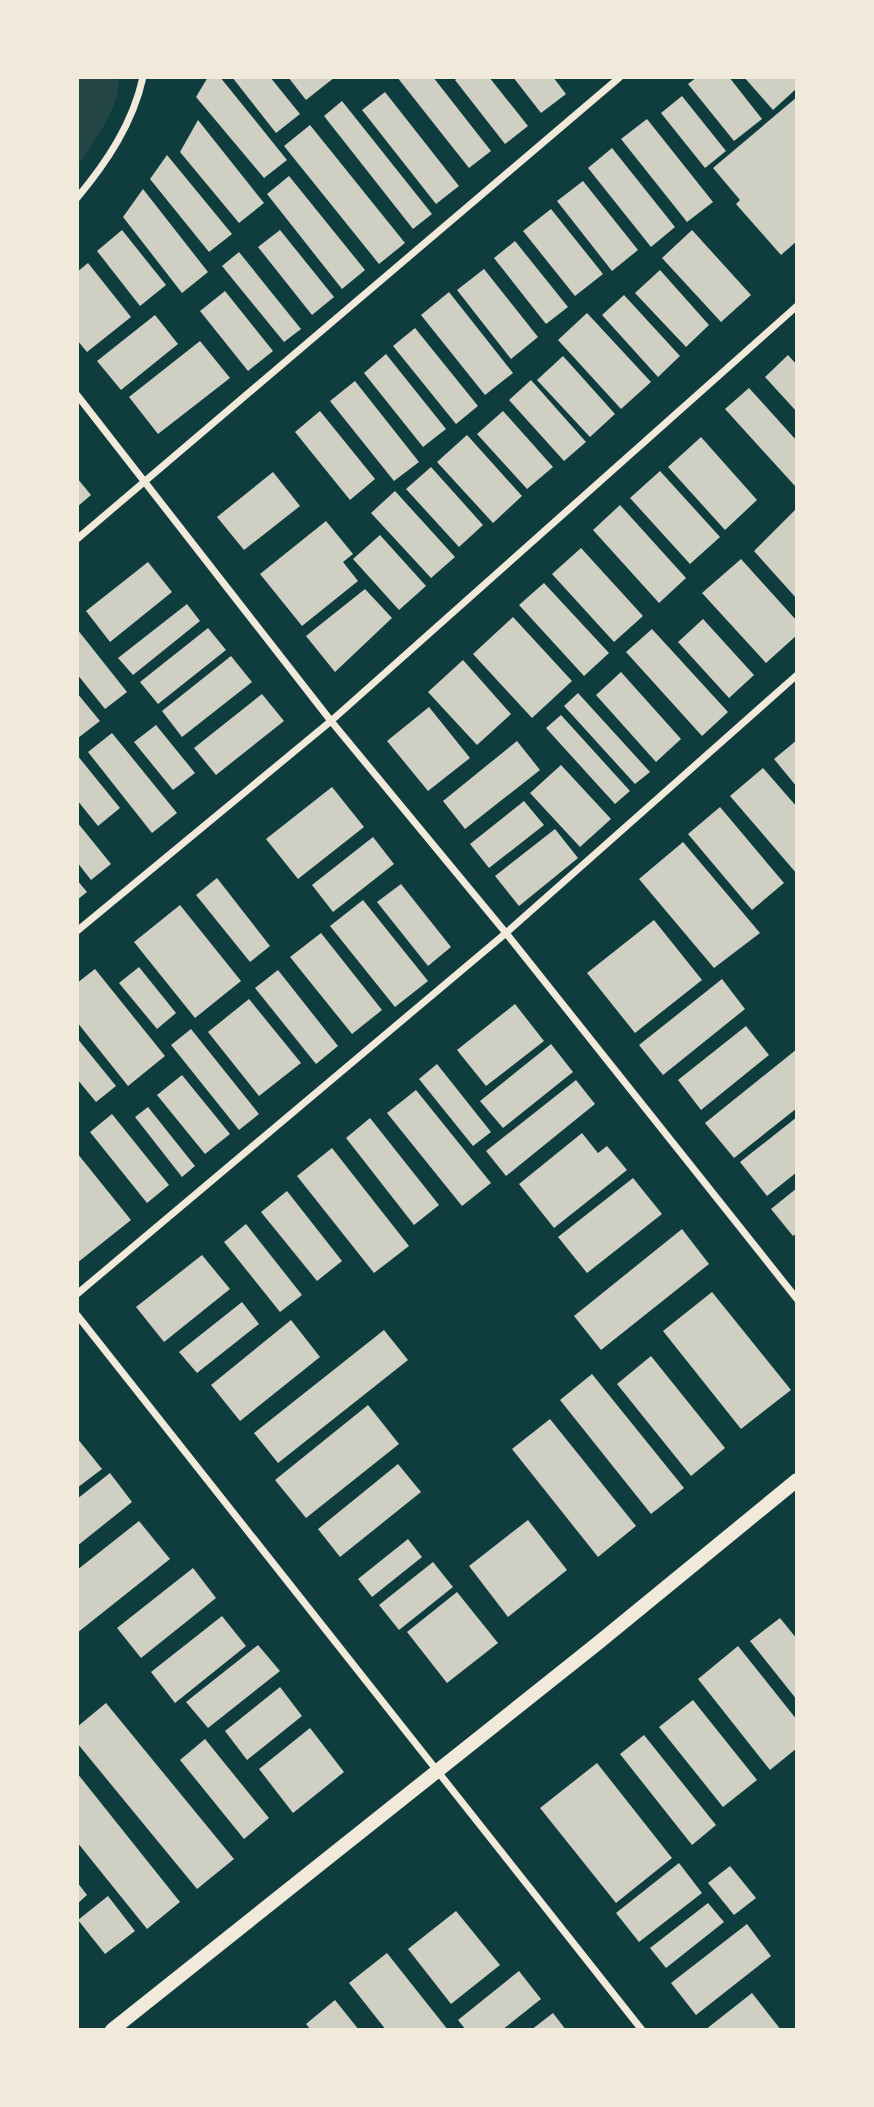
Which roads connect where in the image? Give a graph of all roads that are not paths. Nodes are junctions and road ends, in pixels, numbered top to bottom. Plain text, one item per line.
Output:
1 (143, 77) edge
2 (620, 77) edge
3 (77, 198) edge
4 (797, 306) edge
5 (77, 394) edge
6 (145, 481) junction
7 (77, 539) edge
8 (797, 675) edge
9 (331, 721) junction
10 (77, 931) edge
11 (506, 933) junction
12 (77, 1294) edge
13 (797, 1300) edge
14 (77, 1315) edge
15 (797, 1480) edge
16 (439, 1771) junction
17 (112, 2030) edge
18 (642, 2030) edge

1 - 3 street
2 - 6 street
4 - 9 street
5 - 6 street
6 - 7 street
6 - 9 street
8 - 11 street
9 - 10 street
9 - 11 street
11 - 12 street
11 - 13 street
14 - 16 street
15 - 16 main road
16 - 17 main road
16 - 18 street

